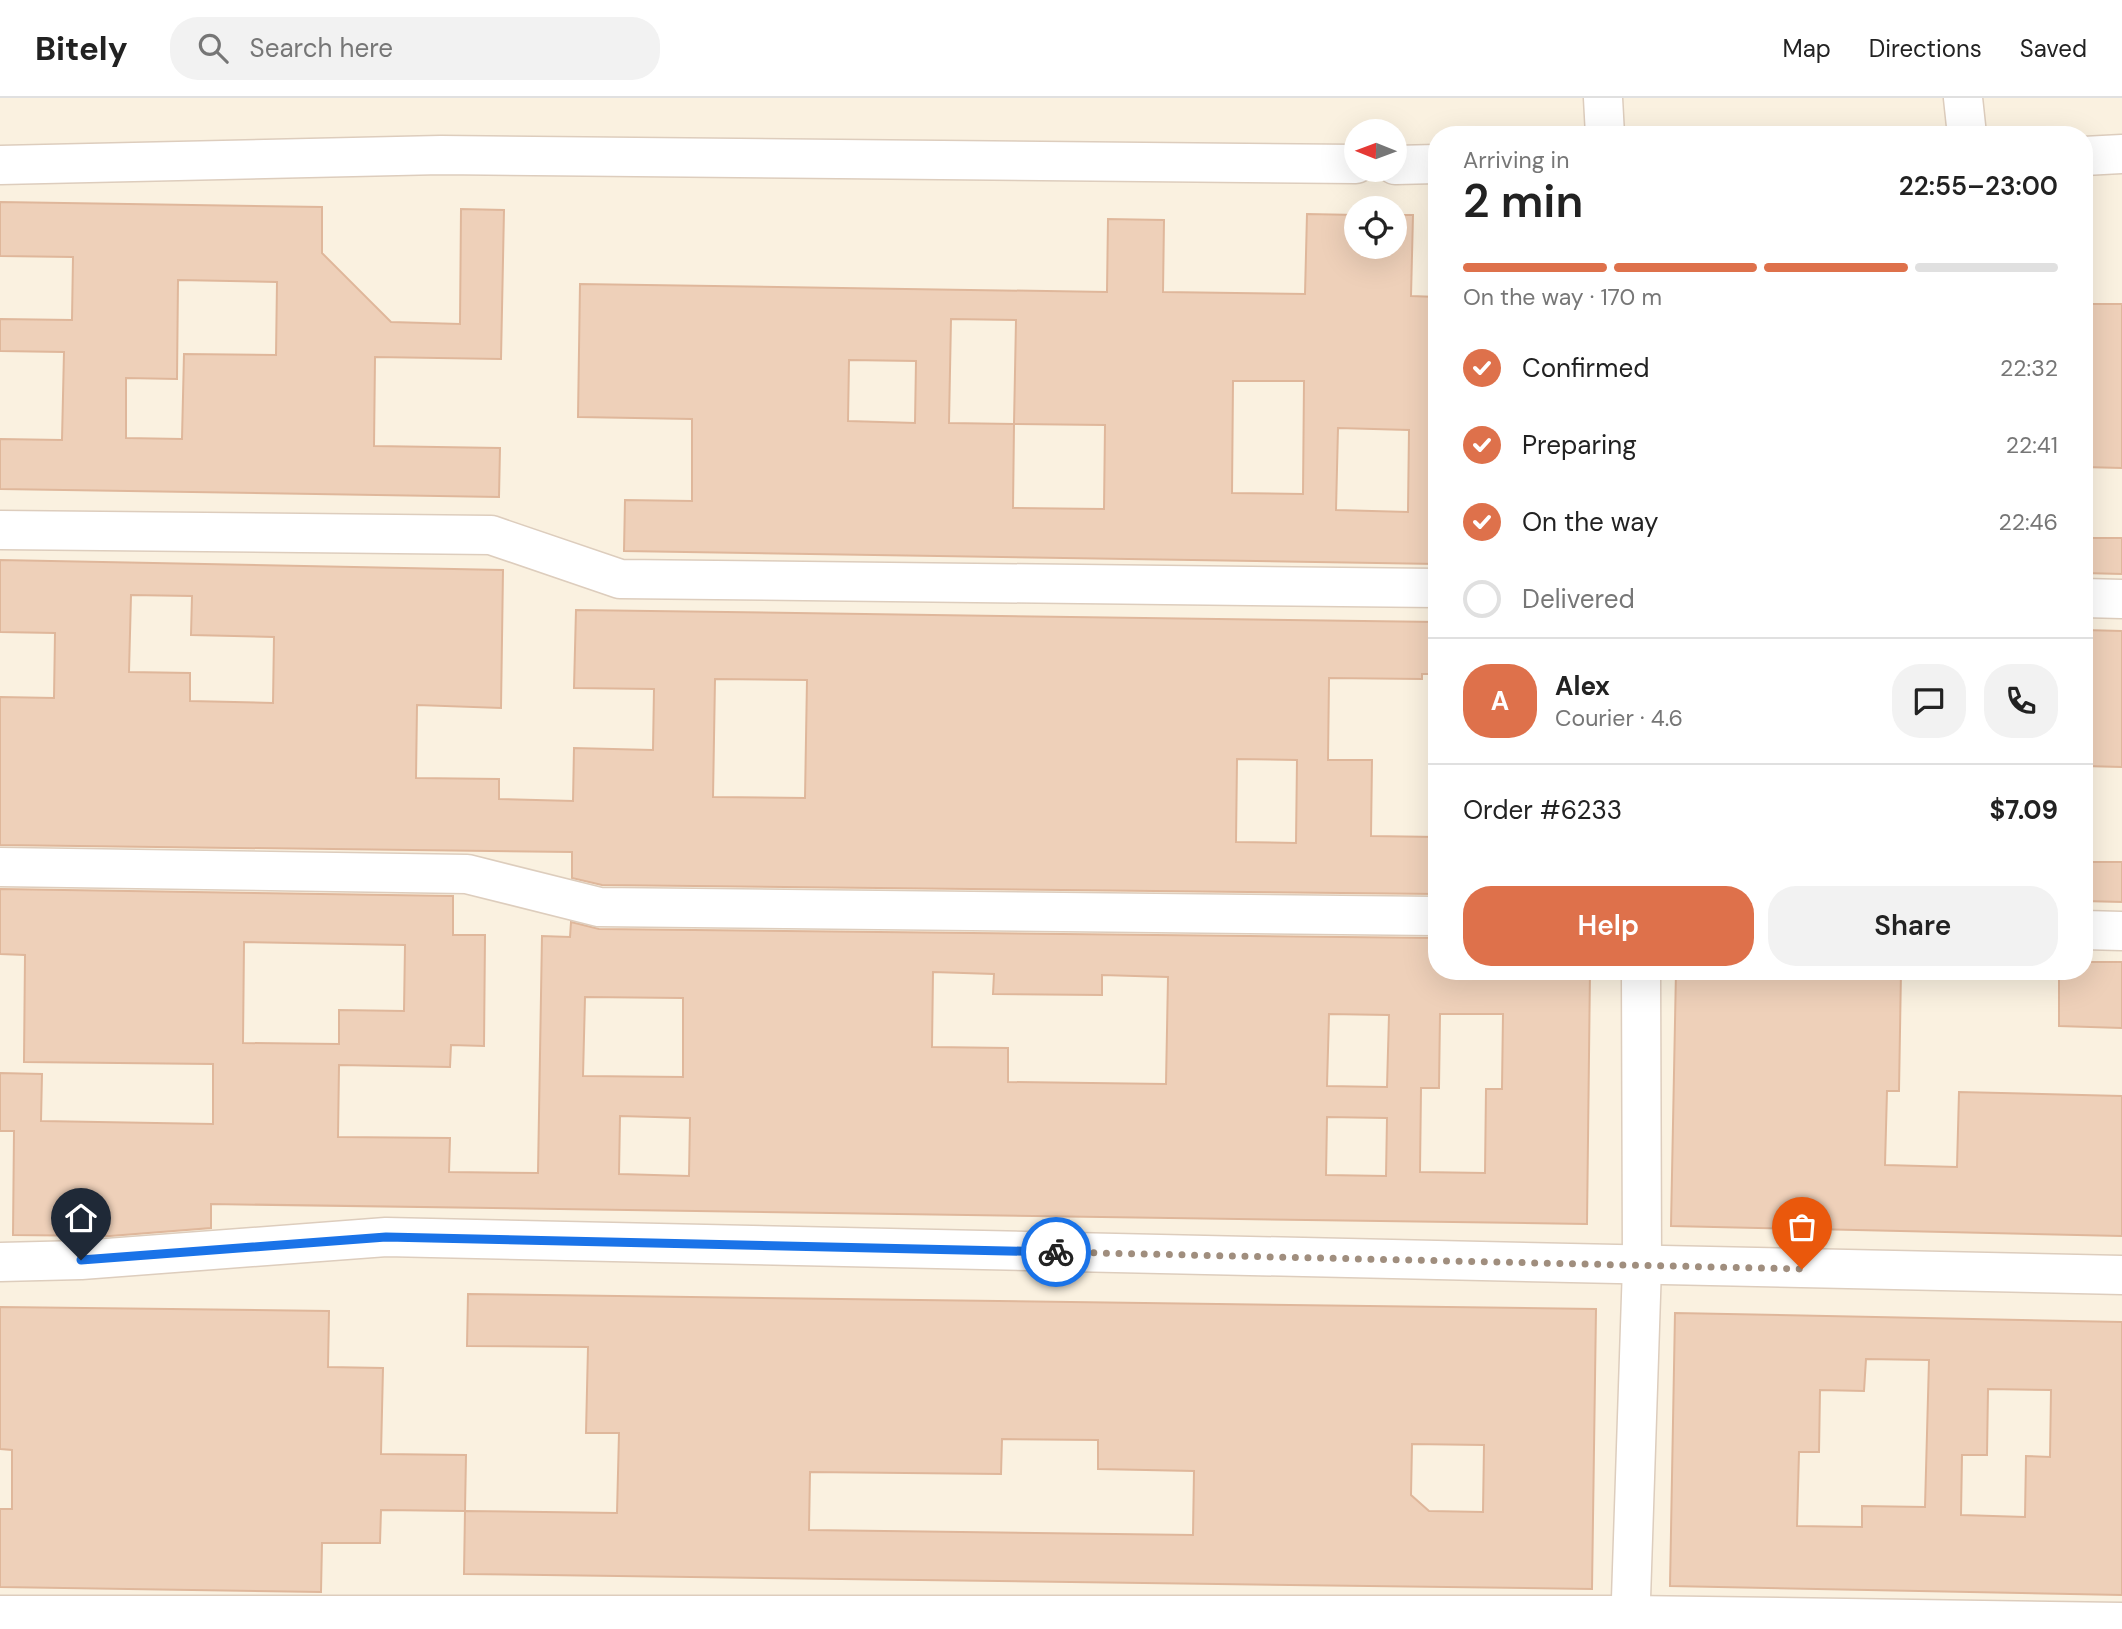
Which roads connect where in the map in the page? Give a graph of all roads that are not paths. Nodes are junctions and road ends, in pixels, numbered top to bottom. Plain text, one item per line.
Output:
1 (1602, 98) edge
2 (1963, 98) edge
3 (1604, 126) edge
4 (1966, 126) edge
5 (2122, 154) edge
6 (2093, 156) edge
7 (1344, 164) edge
8 (1428, 164) edge
9 (0, 165) edge
10 (1407, 165) edge
11 (0, 530) edge
12 (1428, 588) edge
13 (2093, 598) edge
14 (2122, 599) edge
15 (0, 867) edge
16 (1428, 916) edge
17 (2093, 930) edge
18 (2122, 931) edge
19 (1641, 980) edge
20 (0, 1262) edge
21 (1642, 1266) junction
22 (2122, 1276) edge
23 (0, 1615) edge
24 (1630, 1622) edge
25 (2122, 1622) edge

1 - 3 street
2 - 4 street
5 - 6 street
7 - 9 street
8 - 10 street
11 - 12 street
13 - 14 street
15 - 16 street
17 - 18 street
19 - 21 street
20 - 21 street
21 - 22 street
21 - 24 street
23 - 24 street
24 - 25 street

